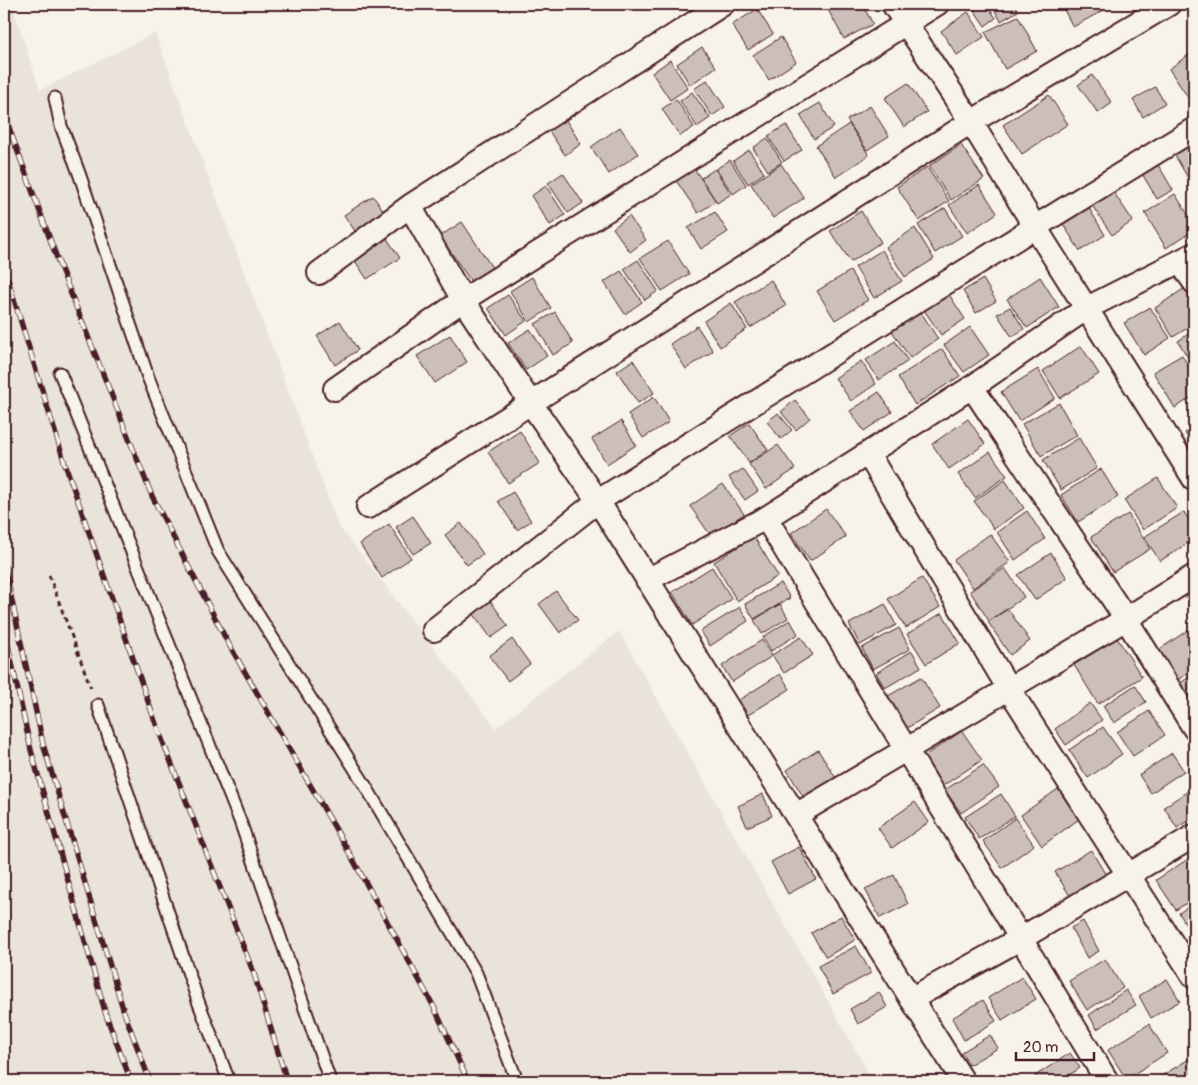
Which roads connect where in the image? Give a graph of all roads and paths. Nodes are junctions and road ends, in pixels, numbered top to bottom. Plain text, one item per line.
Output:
1 (893, 4) edge
2 (937, 4) edge
3 (1169, 4) edge
4 (716, 5) edge
5 (905, 23) junction
6 (55, 98) dead end
7 (971, 122) junction
8 (1194, 129) edge
9 (410, 206) junction
10 (1035, 227) junction
11 (1187, 258) edge
12 (319, 273) dead end
13 (1194, 282) edge
14 (463, 300) junction
15 (1087, 308) junction
16 (60, 373) dead end
17 (972, 387) junction
18 (335, 389) dead end
19 (530, 402) junction
20 (868, 454) junction
21 (1194, 479) edge
22 (598, 501) junction
23 (368, 507) dead end
24 (766, 518) junction
25 (49, 575) dead end
26 (1194, 576) edge
27 (647, 580) junction
28 (1126, 619) junction
29 (434, 630) dead end
30 (1009, 689) junction
31 (98, 705) joint
32 (1194, 728) edge
33 (906, 750) junction
34 (796, 815) junction
35 (1194, 836) edge
36 (1128, 874) junction
37 (1020, 939) junction
38 (1194, 977) edge
39 (911, 999) junction
40 (229, 1081) edge
41 (330, 1081) edge
42 (517, 1081) edge
43 (963, 1081) edge
44 (1107, 1081) edge

1 - 5 street
2 - 5 street
3 - 7 street
4 - 9 street
5 - 7 street
5 - 14 street
6 - 42 lane
7 - 10 street
7 - 19 street
8 - 10 street
9 - 12 street
9 - 14 street
10 - 15 street
10 - 22 street
11 - 13 street
11 - 15 street
14 - 18 street
14 - 19 street
15 - 17 street
15 - 21 street
16 - 41 lane
17 - 20 street
17 - 28 street
19 - 22 street
19 - 23 street
20 - 24 street
20 - 30 street
22 - 27 street
22 - 29 street
24 - 27 street
24 - 33 street
25 - 31 path
26 - 28 street
27 - 34 street
28 - 30 street
28 - 32 street
30 - 33 street
30 - 36 street
31 - 40 lane
33 - 34 street
33 - 37 street
34 - 39 street
35 - 36 street
36 - 37 street
36 - 38 street
37 - 39 street
37 - 44 street
39 - 43 street

